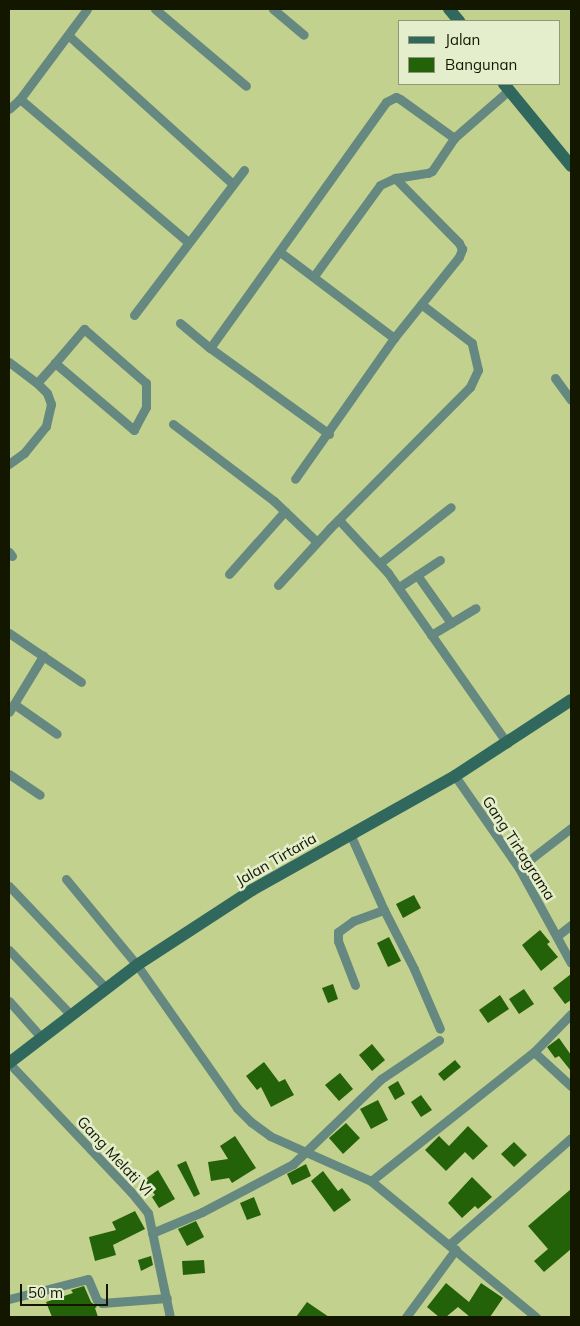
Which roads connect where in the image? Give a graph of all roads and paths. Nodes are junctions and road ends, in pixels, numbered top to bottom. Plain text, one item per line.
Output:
1 (87, 9) edge
2 (154, 9) edge
3 (273, 9) edge
4 (449, 9) edge
5 (458, 20) edge
6 (68, 35) junction
7 (304, 35) dead end
8 (246, 86) dead end
9 (506, 87) edge
10 (20, 99) junction
11 (9, 109) edge
12 (454, 138) junction
13 (571, 166) edge
14 (244, 170) dead end
15 (394, 178) junction
16 (233, 184) junction
17 (188, 242) junction
18 (280, 252) junction
19 (314, 276) junction
20 (422, 304) junction
21 (134, 315) dead end
22 (180, 323) dead end
23 (394, 338) junction
24 (210, 348) junction
25 (9, 362) edge
26 (55, 363) junction
27 (555, 378) dead end
28 (37, 383) junction
29 (571, 400) edge
30 (173, 424) dead end
31 (329, 434) junction
32 (9, 464) edge
33 (295, 479) dead end
34 (451, 507) dead end
35 (285, 511) junction
36 (339, 520) junction
37 (317, 542) junction
38 (440, 560) dead end
39 (380, 563) junction
40 (229, 574) dead end
41 (417, 575) junction
42 (278, 585) dead end
43 (398, 587) junction
44 (476, 608) dead end
45 (451, 623) junction
46 (9, 633) edge
47 (431, 635) junction
48 (43, 656) junction
49 (81, 682) dead end
50 (571, 700) edge
51 (11, 708) edge
52 (57, 734) dead end
53 (507, 744) junction
54 (9, 774) edge
55 (455, 776) junction
56 (40, 796) dead end
57 (571, 828) edge
58 (351, 836) junction
59 (519, 868) junction
60 (66, 879) dead end
61 (9, 886) edge
62 (384, 910) junction
63 (571, 925) edge
64 (557, 936) junction
65 (9, 950) edge
66 (571, 963) edge
67 (137, 965) junction
68 (355, 985) dead end
69 (105, 987) junction
70 (9, 1001) edge
71 (70, 1014) junction
72 (571, 1014) edge
73 (440, 1029) dead end
74 (41, 1037) junction
75 (438, 1040) dead end
76 (534, 1052) junction
77 (9, 1063) edge
78 (571, 1086) edge
79 (571, 1138) edge
80 (304, 1152) junction
81 (371, 1181) junction
82 (152, 1233) junction
83 (453, 1246) junction
84 (167, 1298) junction
85 (9, 1299) edge
86 (170, 1317) edge
87 (406, 1317) edge
88 (536, 1317) edge

1 - 6 street
2 - 8 street
3 - 7 street
4 - 5 street
6 - 10 street
6 - 16 street
9 - 12 street
9 - 13 street
10 - 11 street
10 - 17 street
12 - 15 street
12 - 18 street
14 - 16 street
15 - 19 street
15 - 20 street
16 - 17 street
17 - 21 street
18 - 19 street
18 - 24 street
19 - 23 street
20 - 23 street
20 - 36 street
22 - 24 street
23 - 31 street
24 - 31 street
25 - 28 street
26 - 26 street
26 - 28 street
27 - 29 street
28 - 32 street
30 - 35 street
31 - 33 street
34 - 39 street
35 - 37 street
35 - 40 street
36 - 37 street
36 - 39 street
37 - 42 street
38 - 41 street
39 - 43 street
41 - 43 street
41 - 45 street
43 - 47 street
44 - 45 street
45 - 47 street
46 - 48 street
47 - 53 street
48 - 49 street
48 - 51 street
50 - 53 street, Jalan Tirtaria
51 - 52 street
53 - 55 street, Jalan Tirtaria
54 - 56 street
55 - 58 street, Jalan Tirtaria
55 - 59 street, Gang Tirtagrama
57 - 59 street
58 - 62 street
58 - 67 street, Jalan Tirtaria
59 - 64 street, Gang Tirtagrama
60 - 67 street
61 - 69 street
62 - 68 street
62 - 73 street
63 - 64 street
64 - 66 street, Gang Tirtagrama
65 - 71 street
67 - 69 street, Jalan Tirtaria
67 - 80 street
69 - 71 street, Jalan Tirtaria
70 - 74 street
71 - 74 street, Jalan Tirtaria
72 - 76 street
74 - 77 street, Jalan Tirtaria
75 - 80 street
76 - 78 street
76 - 81 street
77 - 82 street, Gang Melati VI
79 - 83 street
80 - 81 street
80 - 82 street
81 - 83 street
82 - 84 street, Gang Melati VI
83 - 87 street
83 - 88 street
84 - 85 street
84 - 86 street, Gang Melati VI

